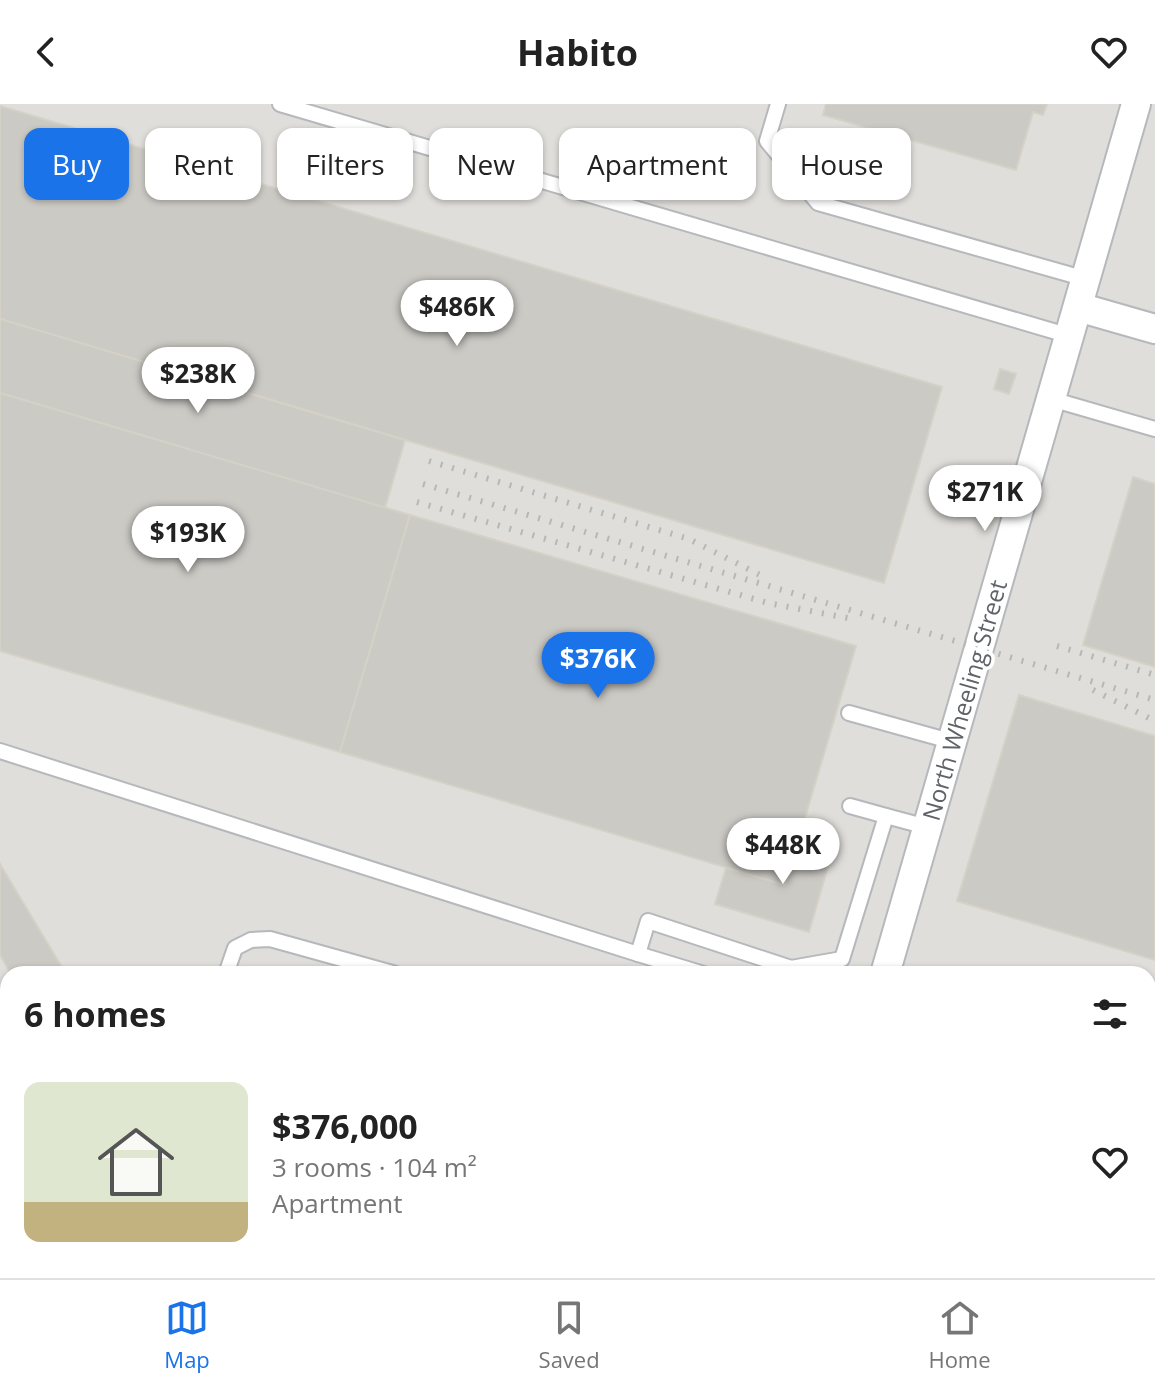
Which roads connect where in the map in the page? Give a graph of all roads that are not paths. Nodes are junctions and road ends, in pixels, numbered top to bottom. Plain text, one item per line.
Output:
1 (280, 104) edge
2 (778, 104) edge
3 (1136, 104) edge
4 (1086, 279) junction
5 (1078, 307) junction
6 (1155, 329) edge
7 (1070, 336) junction
8 (1051, 399) junction
9 (1155, 429) edge
10 (849, 713) dead end
11 (950, 741) junction
12 (0, 751) edge
13 (850, 806) dead end
14 (886, 816) junction
15 (927, 827) junction
16 (638, 954) junction
17 (229, 966) edge
18 (367, 966) edge
19 (678, 966) edge
20 (776, 966) edge
21 (812, 966) edge
22 (887, 966) edge

1 - 7 lane
2 - 4 lane
3 - 4 street, North Wheeling Street
4 - 5 street, North Wheeling Street
5 - 6 street
5 - 7 street, North Wheeling Street
7 - 8 street, North Wheeling Street
8 - 9 lane
8 - 11 street, North Wheeling Street
10 - 11 lane
11 - 15 street, North Wheeling Street
12 - 16 lane
13 - 14 lane
14 - 15 lane
14 - 21 lane
15 - 22 street, North Wheeling Street
16 - 19 lane
16 - 20 lane
17 - 18 lane

